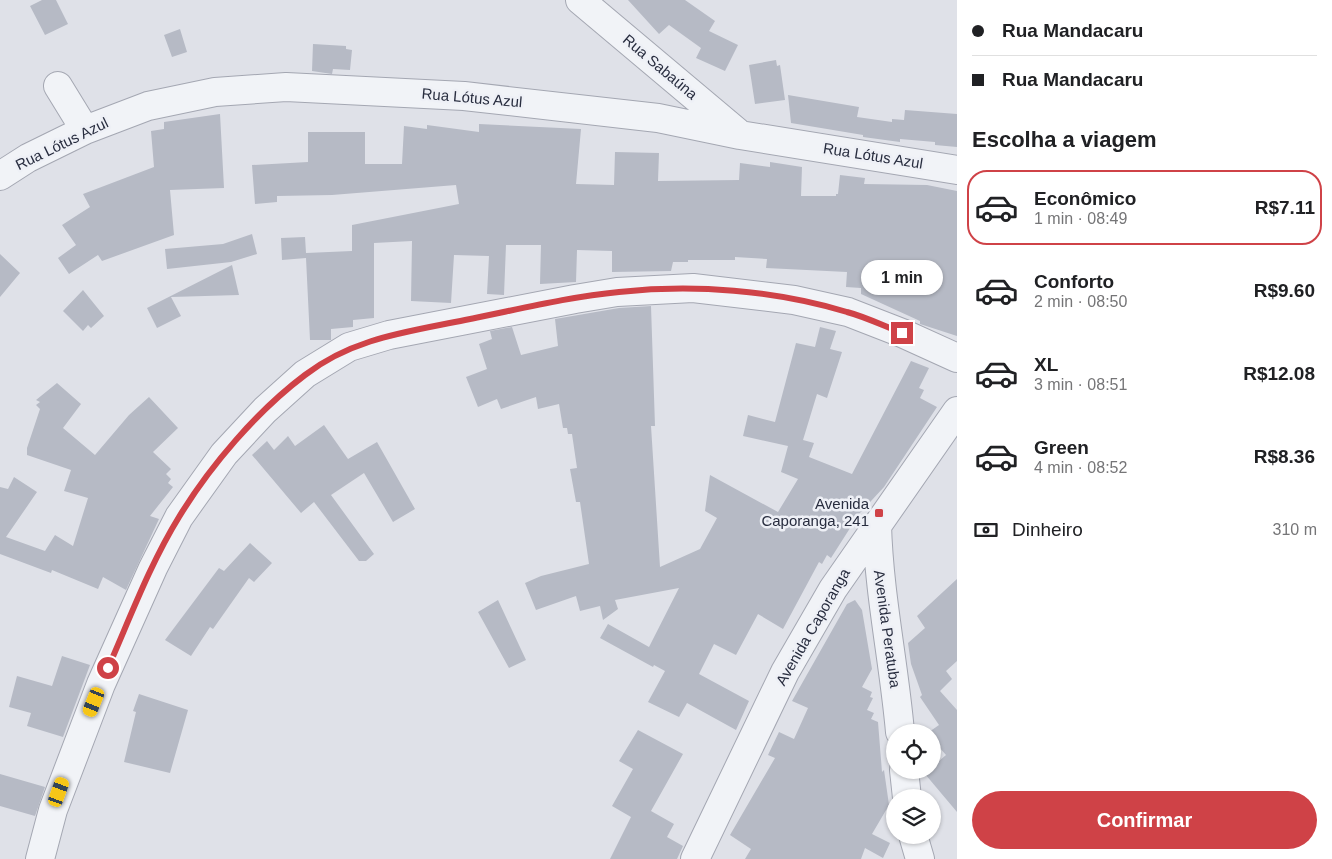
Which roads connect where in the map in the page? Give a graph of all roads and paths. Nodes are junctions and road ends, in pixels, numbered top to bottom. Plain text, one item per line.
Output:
1 (580, 0) edge
2 (58, 86) dead end
3 (85, 130) junction
4 (740, 135) junction
5 (957, 170) edge
6 (0, 176) edge
7 (957, 358) edge
8 (957, 411) edge
9 (877, 525) junction
10 (899, 724) edge
11 (916, 844) edge
12 (40, 859) edge
13 (695, 859) edge
14 (920, 859) edge

1 - 4 street, Rua Sabaúna
2 - 3 street
3 - 4 street, Rua Lótus Azul
3 - 6 street, Rua Lótus Azul
4 - 5 street, Rua Lótus Azul
7 - 12 street
8 - 9 street, Avenida Caporanga
9 - 10 street, Avenida Peratuba
9 - 13 street, Avenida Caporanga
11 - 14 street

